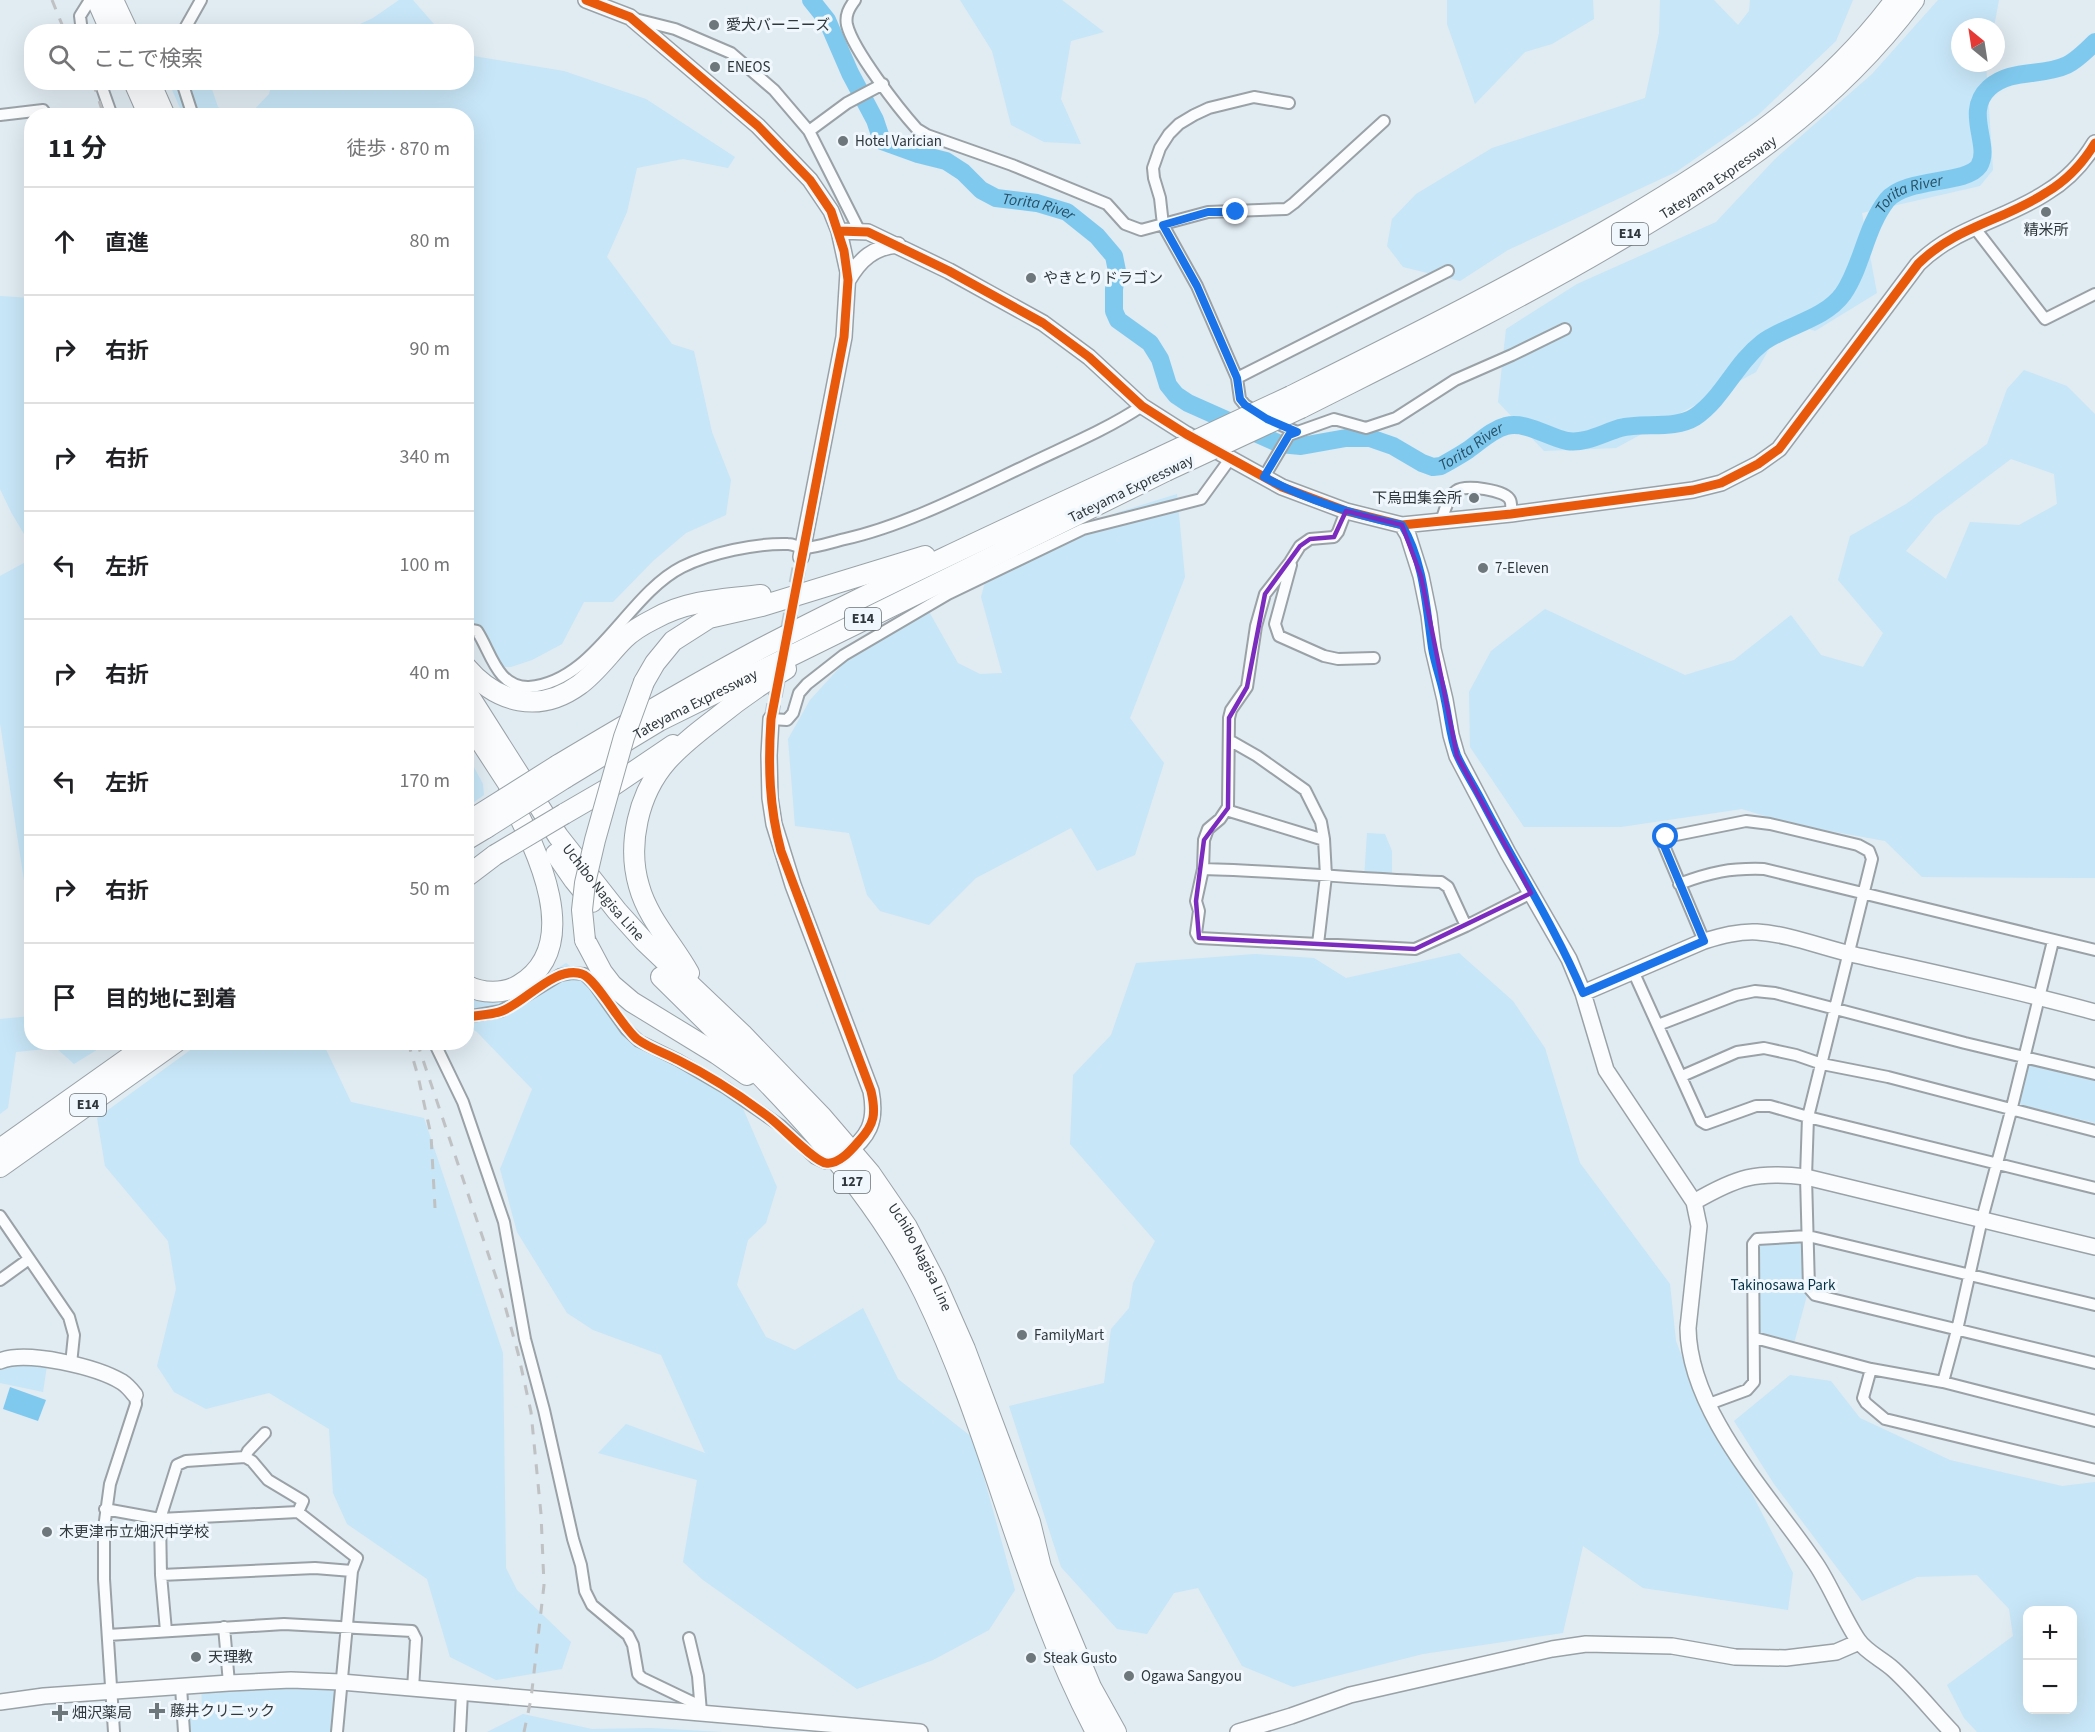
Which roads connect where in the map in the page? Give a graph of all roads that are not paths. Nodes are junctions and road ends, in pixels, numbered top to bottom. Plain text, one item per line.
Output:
1 (90, 0) edge
2 (97, 0) edge
3 (113, 0) edge
4 (201, 0) edge
5 (586, 0) edge
6 (855, 0) edge
7 (1895, 0) edge
8 (1914, 0) edge
9 (630, 17) junction
10 (81, 24) edge
11 (108, 24) edge
12 (124, 24) edge
13 (188, 24) edge
14 (879, 85) junction
15 (103, 90) edge
16 (138, 90) edge
17 (154, 90) edge
18 (185, 90) edge
19 (1288, 103) dead end
20 (109, 108) edge
21 (145, 108) edge
22 (161, 108) edge
23 (190, 108) edge
24 (24, 112) edge
25 (0, 115) edge
26 (1384, 121) dead end
27 (809, 131) junction
28 (2095, 142) edge
29 (1163, 225) junction
30 (1974, 227) junction
31 (858, 230) junction
32 (839, 231) junction
33 (898, 245) junction
34 (1448, 271) dead end
35 (848, 280) junction
36 (2095, 294) edge
37 (1565, 329) dead end
38 (1237, 378) junction
39 (1296, 402) junction
40 (1142, 406) junction
41 (1297, 432) junction
42 (1230, 459) junction
43 (1160, 465) junction
44 (1134, 469) junction
45 (1264, 477) junction
46 (1346, 512) junction
47 (1511, 514) junction
48 (1441, 521) junction
49 (1402, 525) junction
50 (802, 552) junction
51 (1290, 562) junction
52 (846, 581) junction
53 (931, 585) junction
54 (474, 630) edge
55 (1374, 657) dead end
56 (474, 674) edge
57 (474, 704) edge
58 (732, 705) junction
59 (771, 719) joint
60 (474, 732) edge
61 (1229, 740) junction
62 (485, 750) junction
63 (561, 771) junction
64 (1226, 810) junction
65 (476, 822) edge
66 (1324, 840) junction
67 (1203, 869) junction
68 (474, 871) edge
69 (1326, 876) junction
70 (1679, 884) junction
71 (1863, 892) junction
72 (1531, 893) junction
73 (1467, 926) junction
74 (1704, 941) junction
75 (2053, 941) junction
76 (1318, 944) junction
77 (2095, 950) edge
78 (1849, 954) junction
79 (1634, 971) junction
80 (474, 988) edge
81 (1583, 993) junction
82 (2038, 997) junction
83 (702, 998) junction
84 (1835, 1010) junction
85 (2095, 1012) edge
86 (474, 1016) edge
87 (1658, 1025) junction
88 (140, 1050) edge
89 (165, 1050) edge
90 (438, 1050) edge
91 (2025, 1056) junction
92 (1822, 1064) junction
93 (2095, 1074) edge
94 (1682, 1076) junction
95 (783, 1101) junction
96 (2011, 1110) junction
97 (1808, 1117) junction
98 (2095, 1131) edge
99 (0, 1149) edge
100 (844, 1156) junction
101 (1997, 1163) junction
102 (0, 1167) edge
103 (1806, 1177) junction
104 (2095, 1188) edge
105 (1694, 1202) junction
106 (0, 1216) edge
107 (1982, 1219) junction
108 (1808, 1236) junction
109 (2095, 1247) edge
110 (28, 1259) junction
111 (1970, 1274) junction
112 (0, 1280) edge
113 (2095, 1305) edge
114 (1958, 1330) junction
115 (1755, 1338) junction
116 (0, 1360) edge
117 (2095, 1362) edge
118 (70, 1364) junction
119 (1871, 1369) junction
120 (1943, 1382) junction
121 (135, 1395) joint
122 (1709, 1404) junction
123 (2095, 1421) edge
124 (265, 1433) dead end
125 (245, 1456) junction
126 (2095, 1470) edge
127 (105, 1509) junction
128 (298, 1512) junction
129 (160, 1519) junction
130 (352, 1571) junction
131 (161, 1575) junction
132 (224, 1627) junction
133 (347, 1627) junction
134 (166, 1631) junction
135 (108, 1635) junction
136 (689, 1638) dead end
137 (1859, 1642) junction
138 (341, 1682) junction
139 (229, 1683) junction
140 (181, 1687) junction
141 (413, 1689) junction
142 (111, 1691) junction
143 (462, 1693) junction
144 (0, 1702) edge
145 (699, 1713) junction
146 (114, 1732) edge
147 (184, 1732) edge
148 (337, 1732) edge
149 (460, 1732) edge
150 (920, 1732) edge
151 (1096, 1732) edge
152 (1116, 1732) edge
153 (1238, 1732) edge
154 (1952, 1732) edge

1 - 10 street
2 - 11 highway
3 - 12 highway
4 - 13 street
5 - 9 street
6 - 14 street
7 - 39 highway, Tateyama Expressway / E14
8 - 39 highway, Tateyama Expressway / E14
9 - 27 street
9 - 32 street
14 - 27 street
14 - 29 street
15 - 20 street
16 - 21 highway
17 - 22 highway
18 - 23 street
19 - 29 street
24 - 25 street
26 - 29 street
27 - 31 street
28 - 30 street
29 - 38 street
30 - 36 street
30 - 47 street
31 - 32 street
31 - 33 street
32 - 35 street
33 - 35 street
33 - 40 street
34 - 38 street
35 - 50 street
37 - 41 street
38 - 41 street
39 - 43 highway, Tateyama Expressway / E14, bridge
40 - 42 street
40 - 50 street
41 - 45 street
42 - 45 street
42 - 59 street
43 - 44 highway, Tateyama Expressway / E14
43 - 53 highway, Tateyama Expressway / E14
44 - 52 highway
44 - 63 highway, Tateyama Expressway / E14
45 - 46 street
46 - 49 street
46 - 51 street
47 - 48 street
47 - 48 street
48 - 49 street
49 - 72 street
50 - 54 street
51 - 55 street
51 - 61 street
52 - 56 highway
52 - 95 highway, bridge
53 - 58 highway
53 - 63 highway, Tateyama Expressway / E14
57 - 83 highway, Uchibo Nagisa Line / 127
58 - 68 highway, bridge
58 - 83 highway
59 - 100 street
60 - 62 highway, Uchibo Nagisa Line / 127
61 - 64 street
61 - 66 street
62 - 80 highway
62 - 95 highway, Uchibo Nagisa Line / 127
63 - 65 highway, Tateyama Expressway / E14, bridge
64 - 66 street
64 - 67 street
66 - 69 street
67 - 69 street
67 - 76 street
69 - 73 street
69 - 76 street
70 - 71 street
70 - 71 street
70 - 74 street
71 - 75 street
71 - 78 street
72 - 73 street
72 - 81 street
73 - 76 street
74 - 78 street
74 - 79 street
75 - 77 street
75 - 82 street
78 - 82 street
78 - 84 street
79 - 81 street
79 - 87 street
81 - 105 street
82 - 85 street
82 - 91 street
83 - 100 highway, Uchibo Nagisa Line / 127
84 - 87 street
84 - 91 street
84 - 92 street
86 - 100 street
87 - 94 street
88 - 99 highway, E14
89 - 102 highway, E14
90 - 145 street
91 - 93 street
91 - 96 street
92 - 94 street
92 - 96 street
92 - 97 street
94 - 97 street
95 - 100 highway, Uchibo Nagisa Line / 127
96 - 98 street
96 - 101 street
97 - 101 street
97 - 103 street
100 - 151 highway, Uchibo Nagisa Line / 127
100 - 152 highway, Uchibo Nagisa Line / 127
101 - 104 street
101 - 107 street
103 - 105 street
103 - 107 street
103 - 108 street
105 - 122 street
106 - 110 street
107 - 109 street
107 - 111 street
108 - 111 street
108 - 114 street
108 - 115 street
110 - 112 street
110 - 118 street
111 - 113 street
111 - 114 street
114 - 117 street
114 - 120 street
115 - 119 street
115 - 122 street
116 - 118 street
118 - 121 street
119 - 120 street
119 - 126 street
120 - 123 street
121 - 127 street
122 - 137 street
124 - 125 street
125 - 128 street
125 - 129 street
127 - 129 street
127 - 135 street
128 - 129 street
128 - 130 street
129 - 131 street
130 - 131 street
130 - 133 street
131 - 134 street
132 - 133 street
132 - 134 street
132 - 139 street
133 - 138 street
133 - 141 street
134 - 135 street
135 - 142 street
136 - 145 street
137 - 153 street
137 - 154 street
138 - 139 street
138 - 141 street
138 - 148 street
139 - 140 street
140 - 142 street
140 - 147 street
141 - 143 street
142 - 144 street
142 - 146 street
143 - 145 street
143 - 149 street
145 - 150 street

